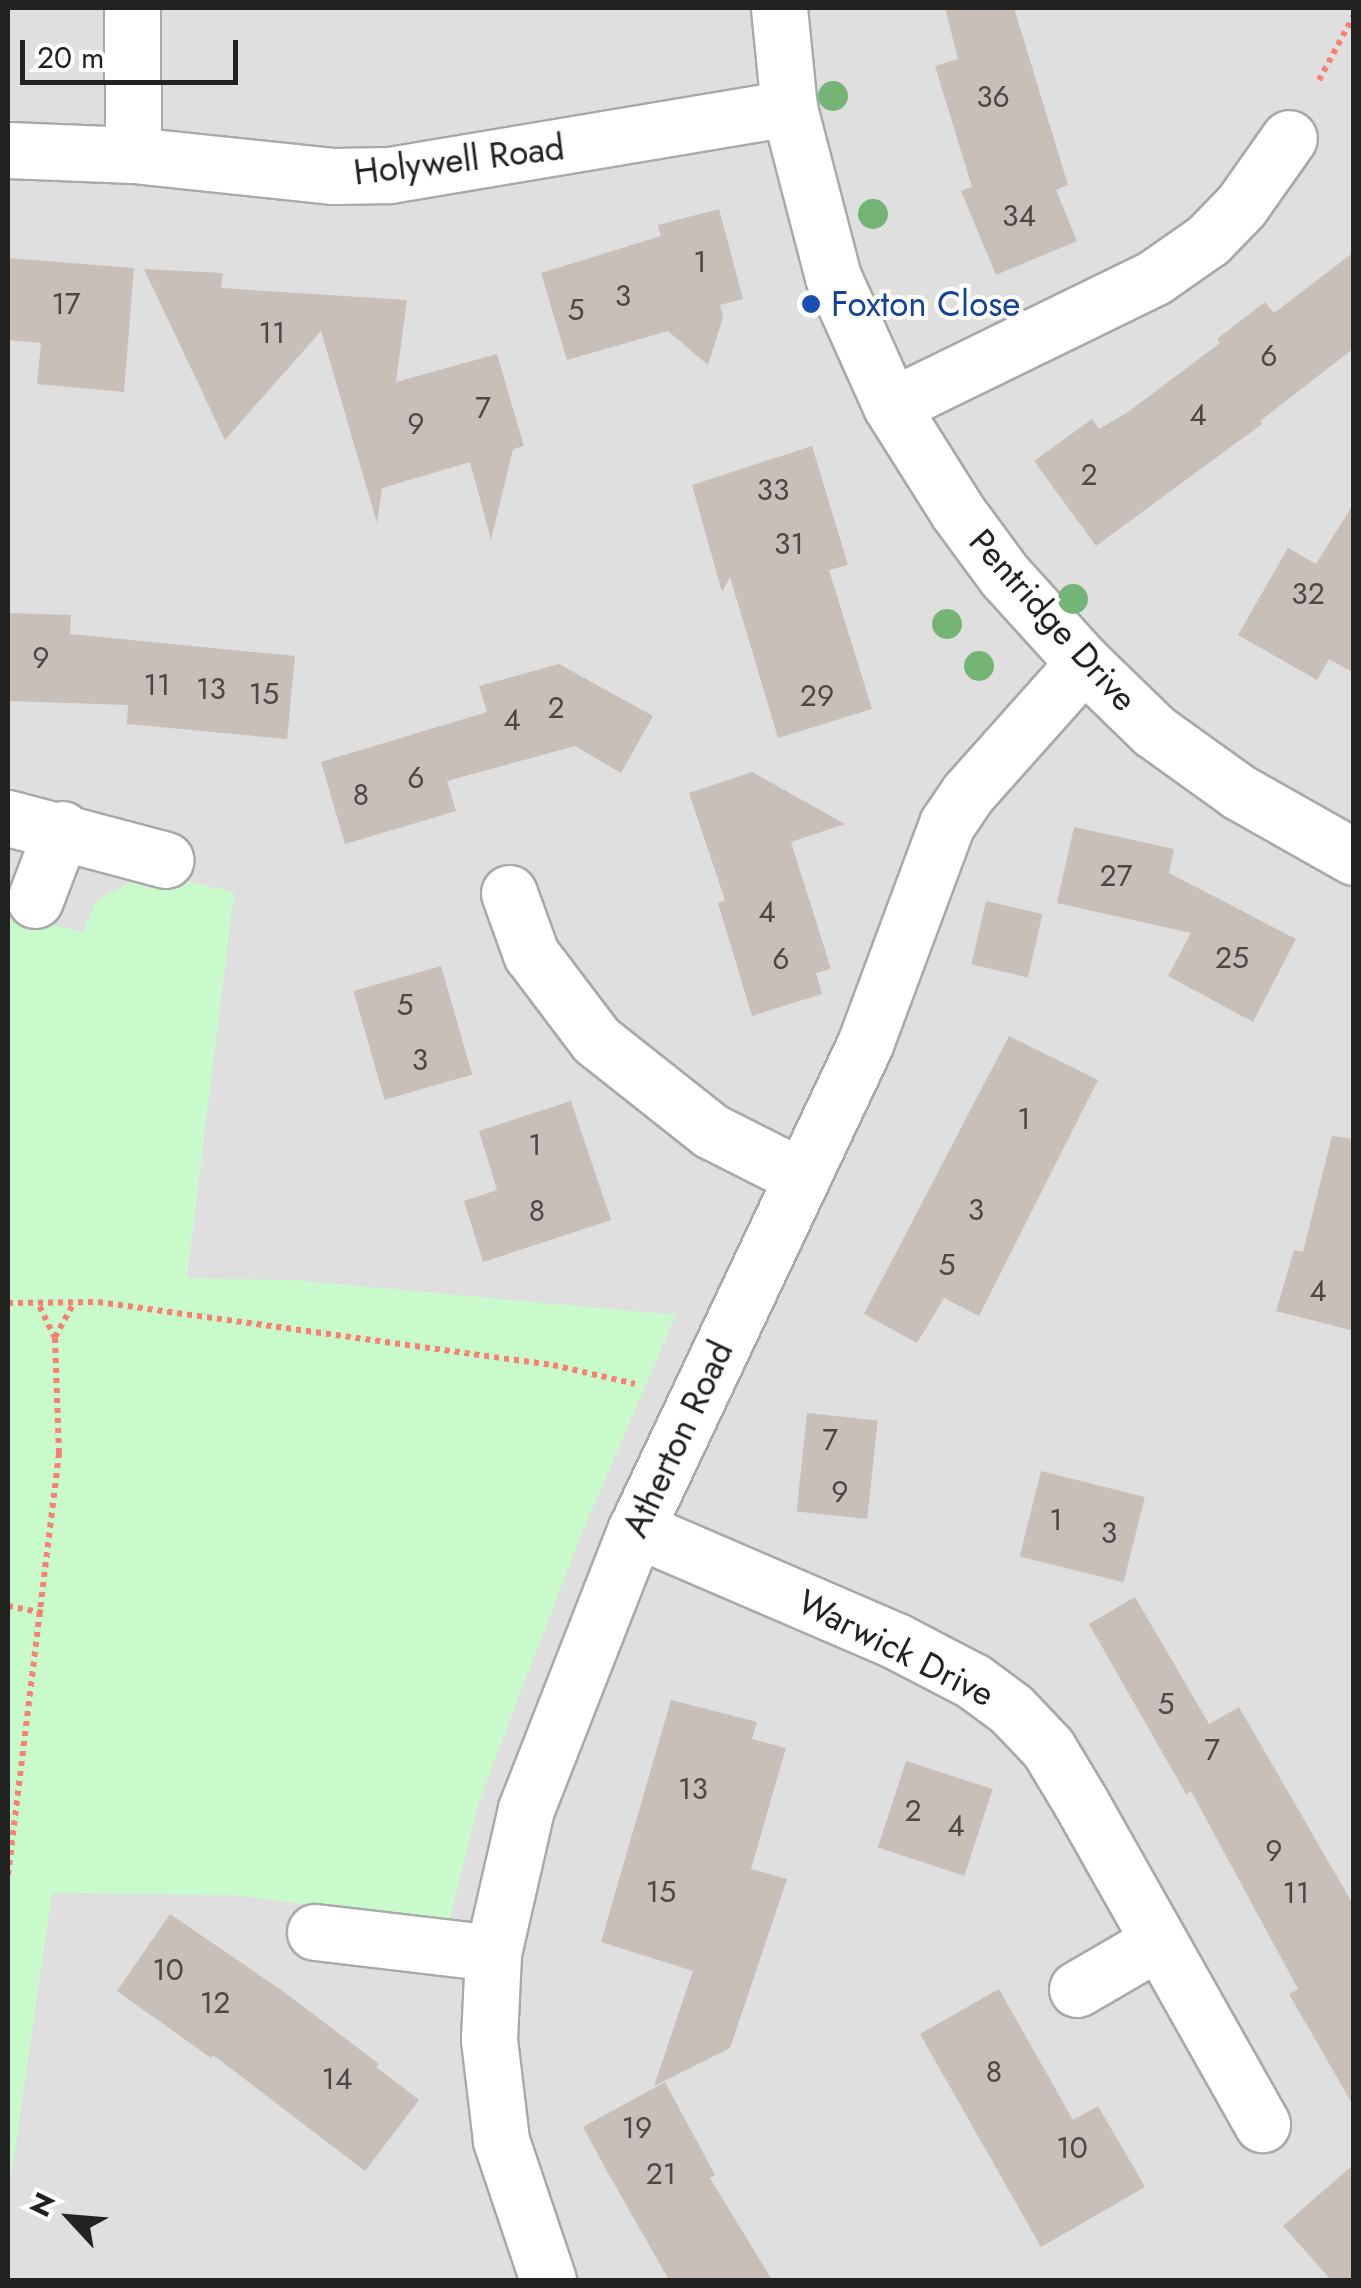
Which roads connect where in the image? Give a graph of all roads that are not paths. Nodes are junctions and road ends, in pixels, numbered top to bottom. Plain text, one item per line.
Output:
1 (132, 8) edge
2 (779, 8) edge
3 (789, 108) junction
4 (1289, 138) dead end
5 (8, 150) edge
6 (132, 155) junction
7 (892, 406) junction
8 (1084, 663) junction
9 (8, 818) edge
10 (62, 829) junction
11 (1354, 858) edge
12 (166, 860) dead end
13 (508, 893) dead end
14 (36, 900) dead end
15 (802, 1177) junction
16 (636, 1529) junction
17 (316, 1932) dead end
18 (1156, 1943) junction
19 (493, 1953) junction
20 (1077, 1989) dead end
21 (1262, 2124) dead end
22 (548, 2280) edge

1 - 6 street
2 - 3 street, Pentridge Drive
3 - 6 street, Holywell Road
3 - 7 street, Pentridge Drive
4 - 7 street
5 - 6 street, Holywell Road
7 - 8 street, Pentridge Drive
8 - 11 street, Pentridge Drive
8 - 15 street, Atherton Road
9 - 10 street
10 - 12 street
10 - 14 street
13 - 15 street
15 - 16 street, Atherton Road
16 - 18 street, Warwick Drive
16 - 19 street, Atherton Road
17 - 19 street
18 - 20 street
18 - 21 street, Warwick Drive
19 - 22 street, Atherton Road

